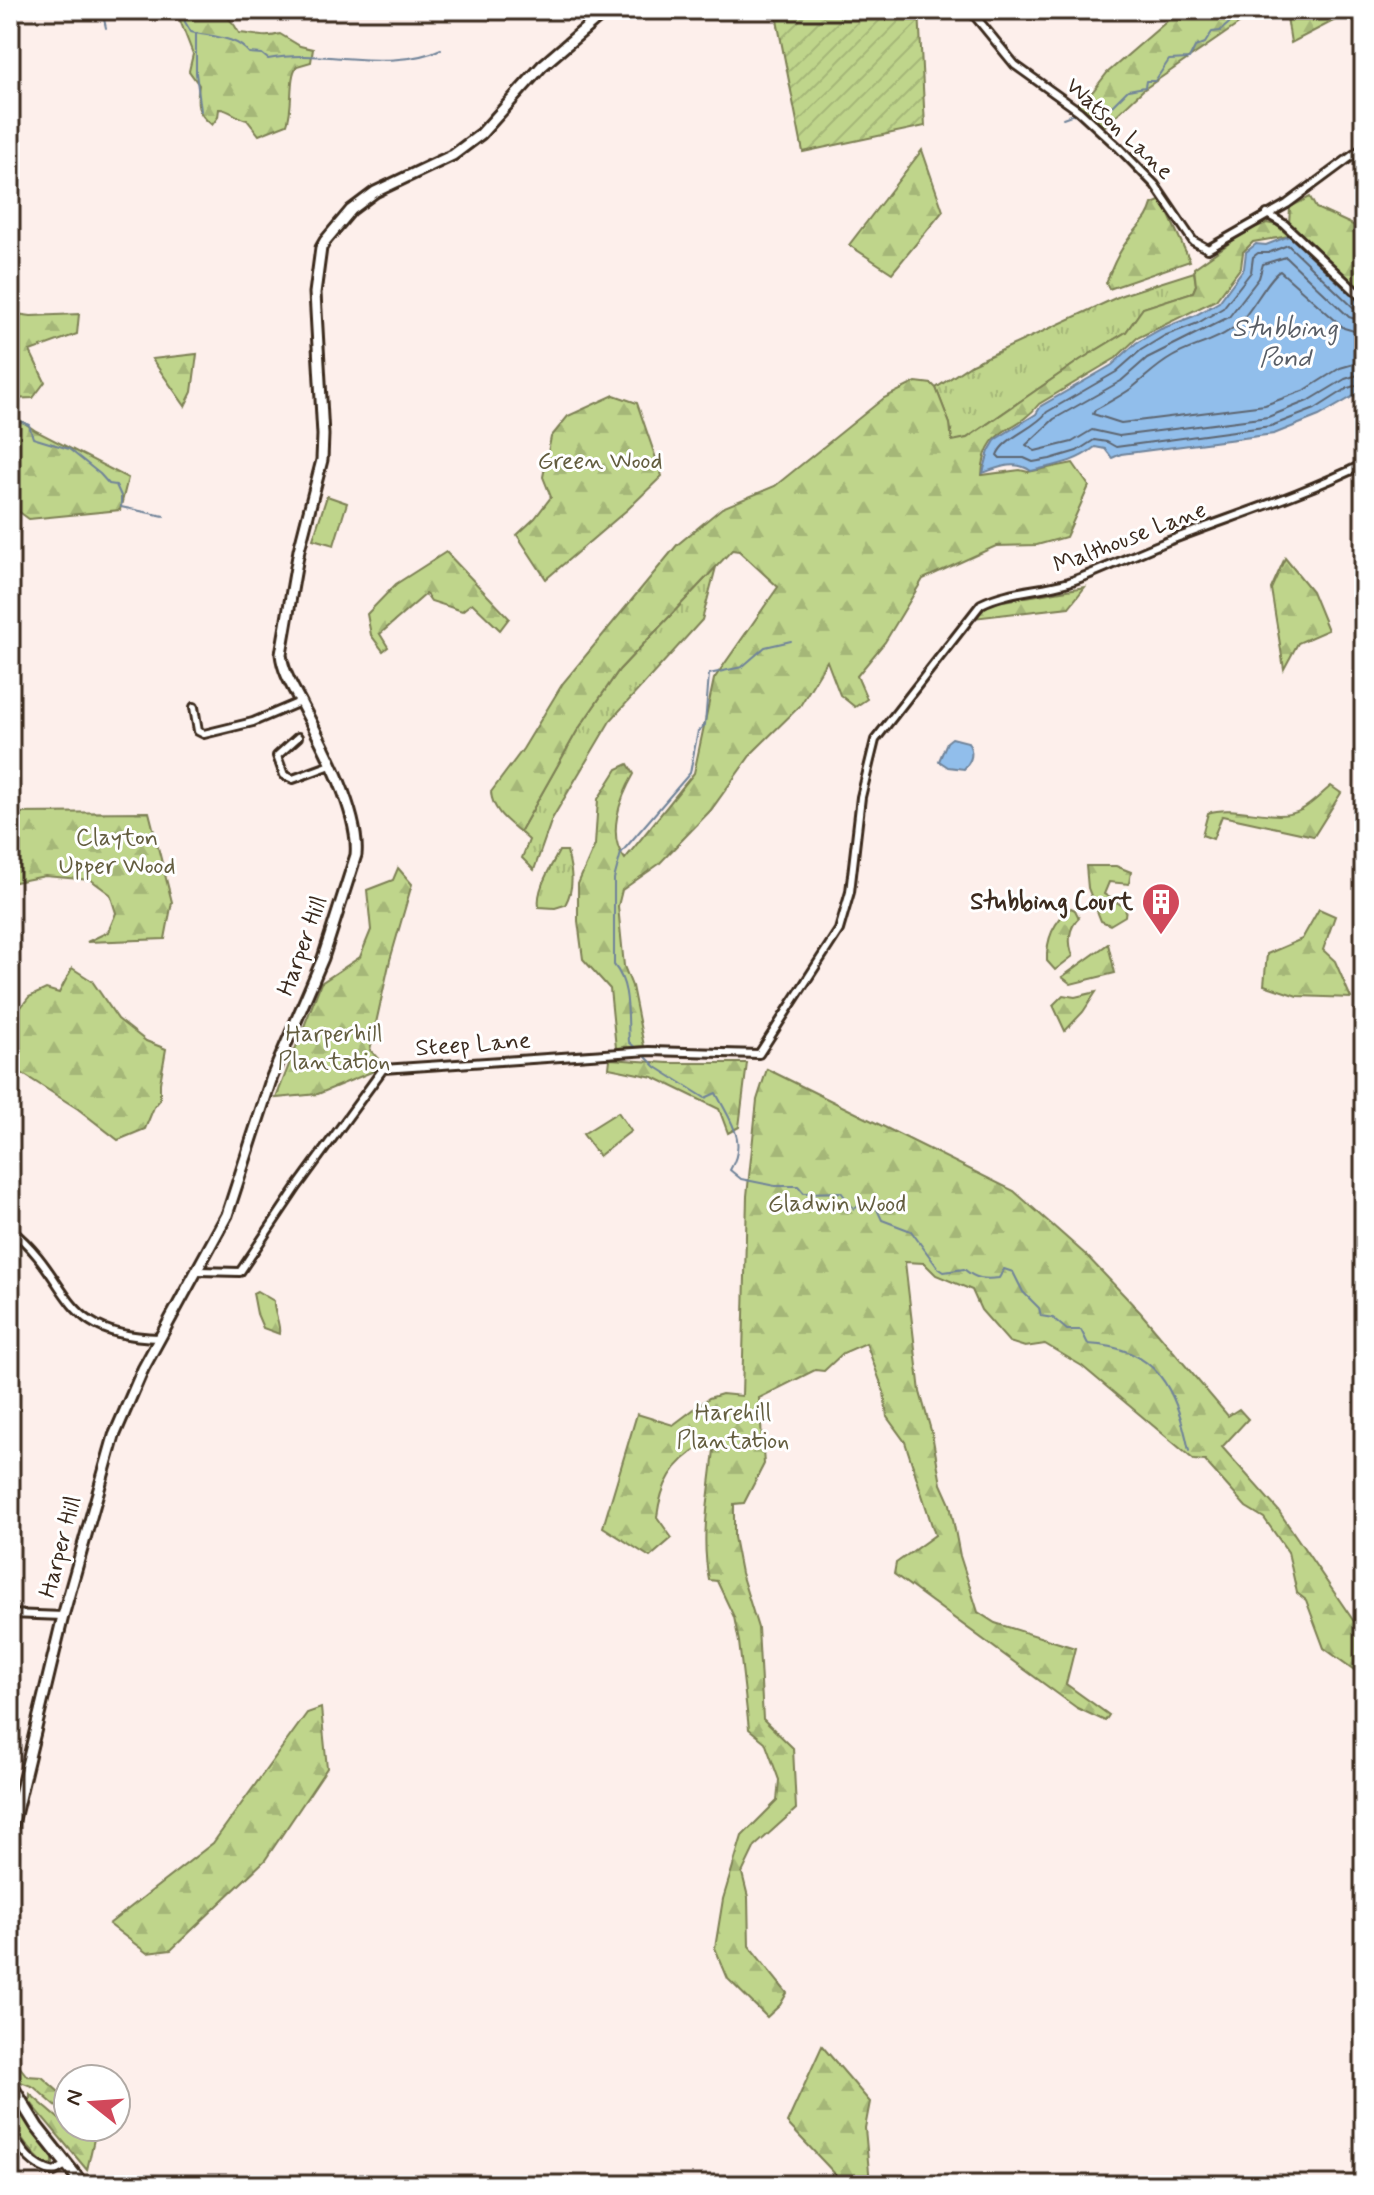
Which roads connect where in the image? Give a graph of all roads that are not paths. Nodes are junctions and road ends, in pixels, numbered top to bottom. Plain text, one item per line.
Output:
1 (607, 10) edge
2 (970, 10) edge
3 (1364, 147) edge
4 (1287, 204) junction
5 (1267, 214) junction
6 (1284, 224) junction
7 (1364, 299) edge
8 (1364, 464) edge
9 (300, 702) junction
10 (194, 707) dead end
11 (298, 737) dead end
12 (331, 765) junction
13 (759, 1054) joint
14 (10, 1229) edge
15 (198, 1271) junction
16 (159, 1338) junction
17 (10, 1614) edge
18 (63, 1616) junction
19 (10, 1836) edge
20 (10, 2083) edge
21 (10, 2128) edge
22 (66, 2165) junction
23 (83, 2185) edge

1 - 9 street, Harper Hill
2 - 5 street, Watson Lane
3 - 4 street, Watson Lane
4 - 5 street, Watson Lane
4 - 6 street
5 - 6 street
6 - 7 street
8 - 13 street, Malthouse Lane
9 - 10 street
9 - 12 street, Harper Hill
11 - 12 street
12 - 15 street, Harper Hill
13 - 15 street, Steep Lane
14 - 16 street
15 - 16 street, Harper Hill
16 - 18 street, Harper Hill
17 - 18 street
18 - 19 street, Harper Hill
20 - 22 main road
21 - 22 street
22 - 23 main road

